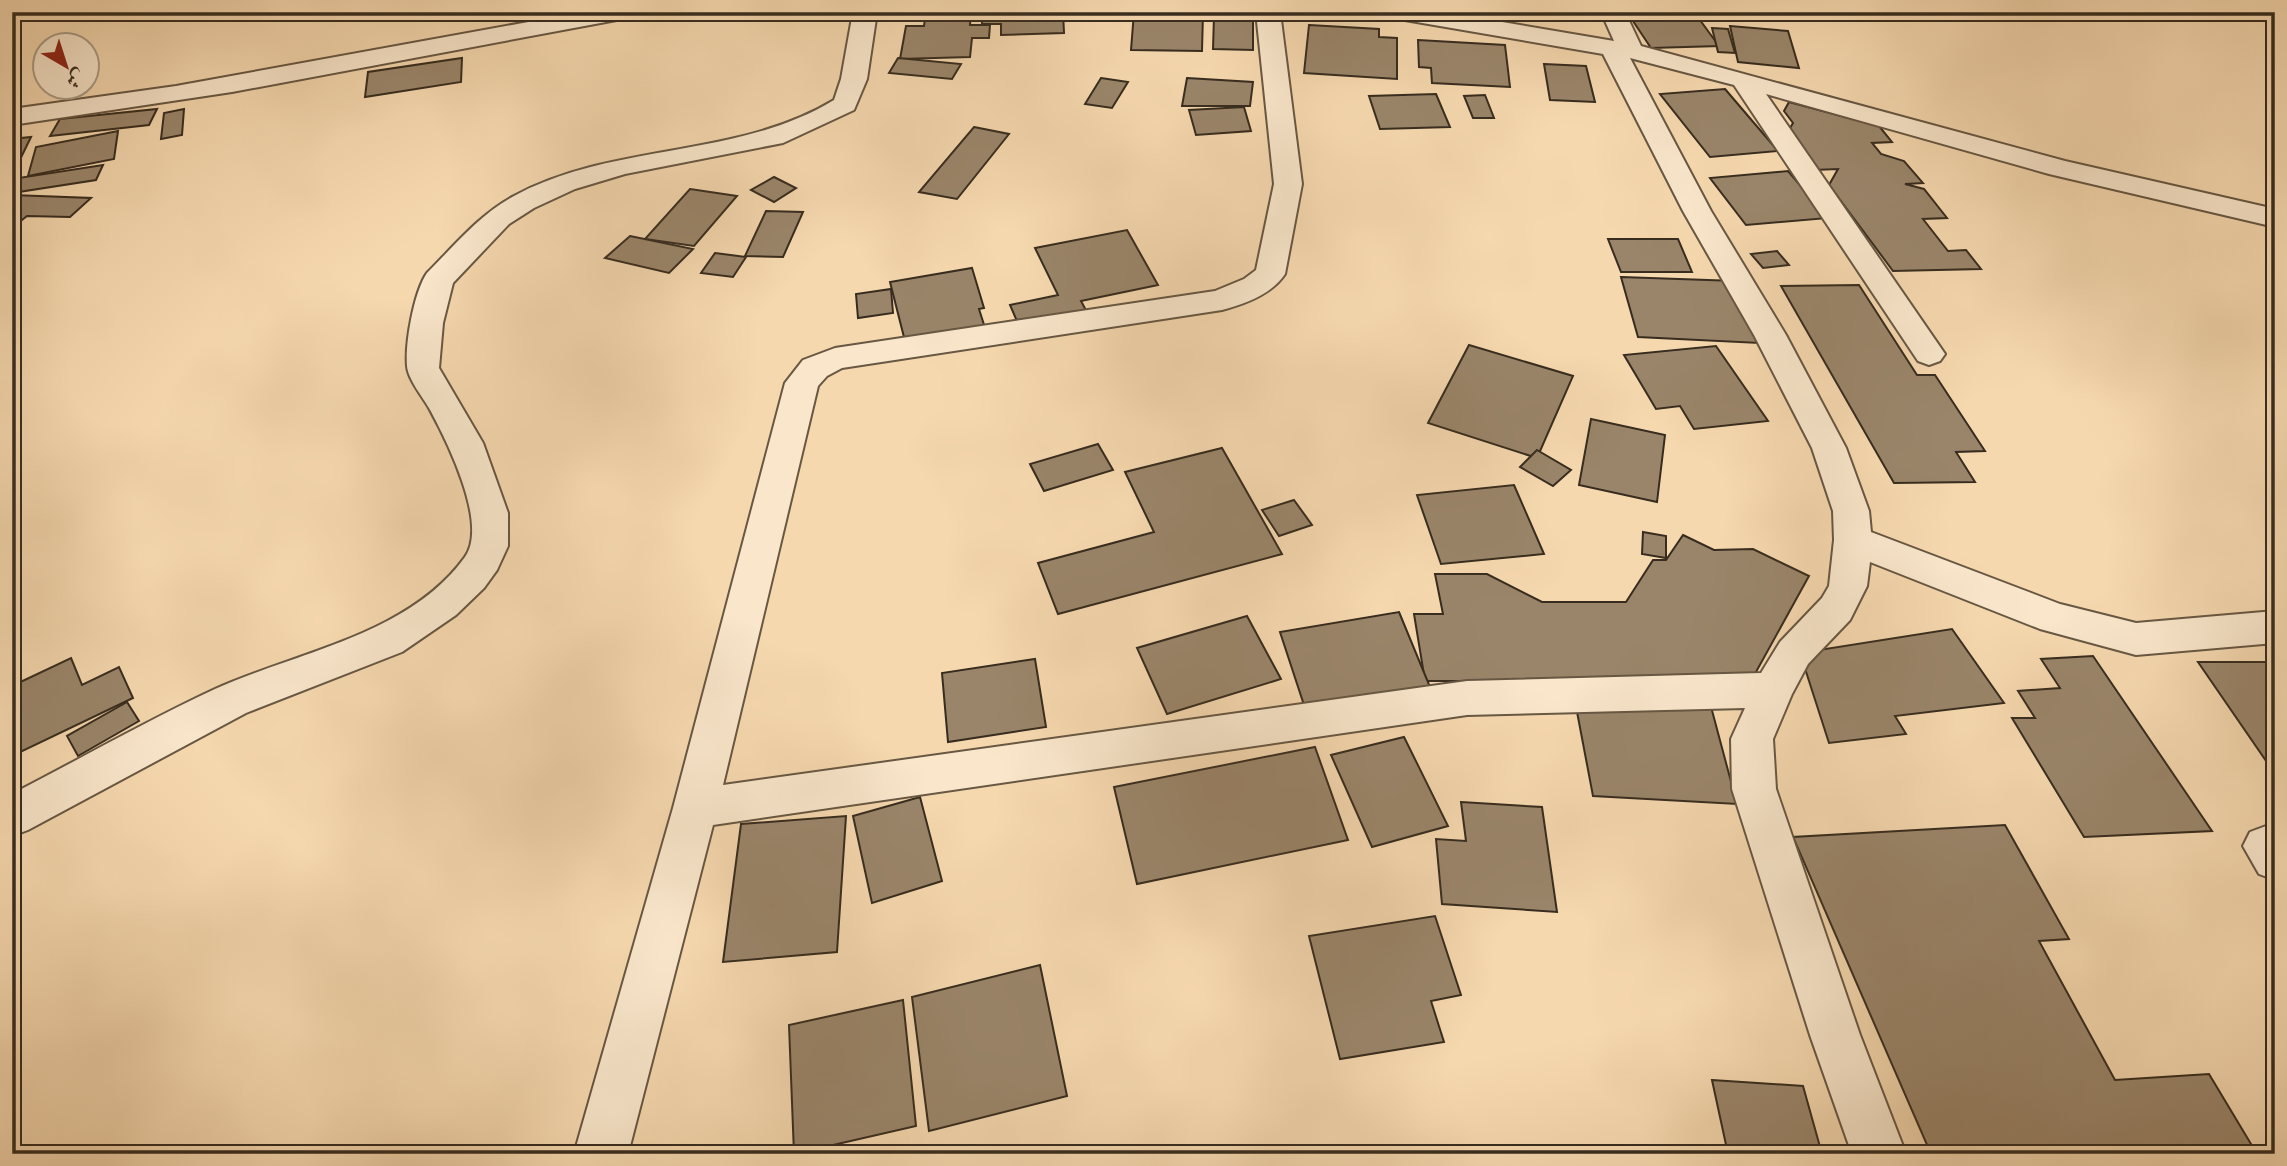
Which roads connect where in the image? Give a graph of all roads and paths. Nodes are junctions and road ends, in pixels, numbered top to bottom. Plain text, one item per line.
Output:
1 (622, 12) edge
2 (865, 12) edge
3 (1268, 12) edge
4 (1399, 12) edge
5 (1619, 37) edge
6 (1743, 80) junction
7 (12, 117) edge
8 (2275, 218) edge
9 (1929, 354) dead end
10 (1853, 540) junction
11 (2275, 627) edge
12 (1773, 690) junction
13 (695, 808) junction
14 (12, 816) edge
15 (2275, 846) edge
16 (2275, 859) edge
17 (601, 1154) edge
18 (1879, 1154) edge

1 - 7 street
2 - 14 street
3 - 13 street
4 - 5 street
5 - 6 street
5 - 10 street
6 - 8 street
6 - 9 street
10 - 11 street
10 - 12 street
12 - 13 street
12 - 18 street
13 - 17 street
15 - 16 street

